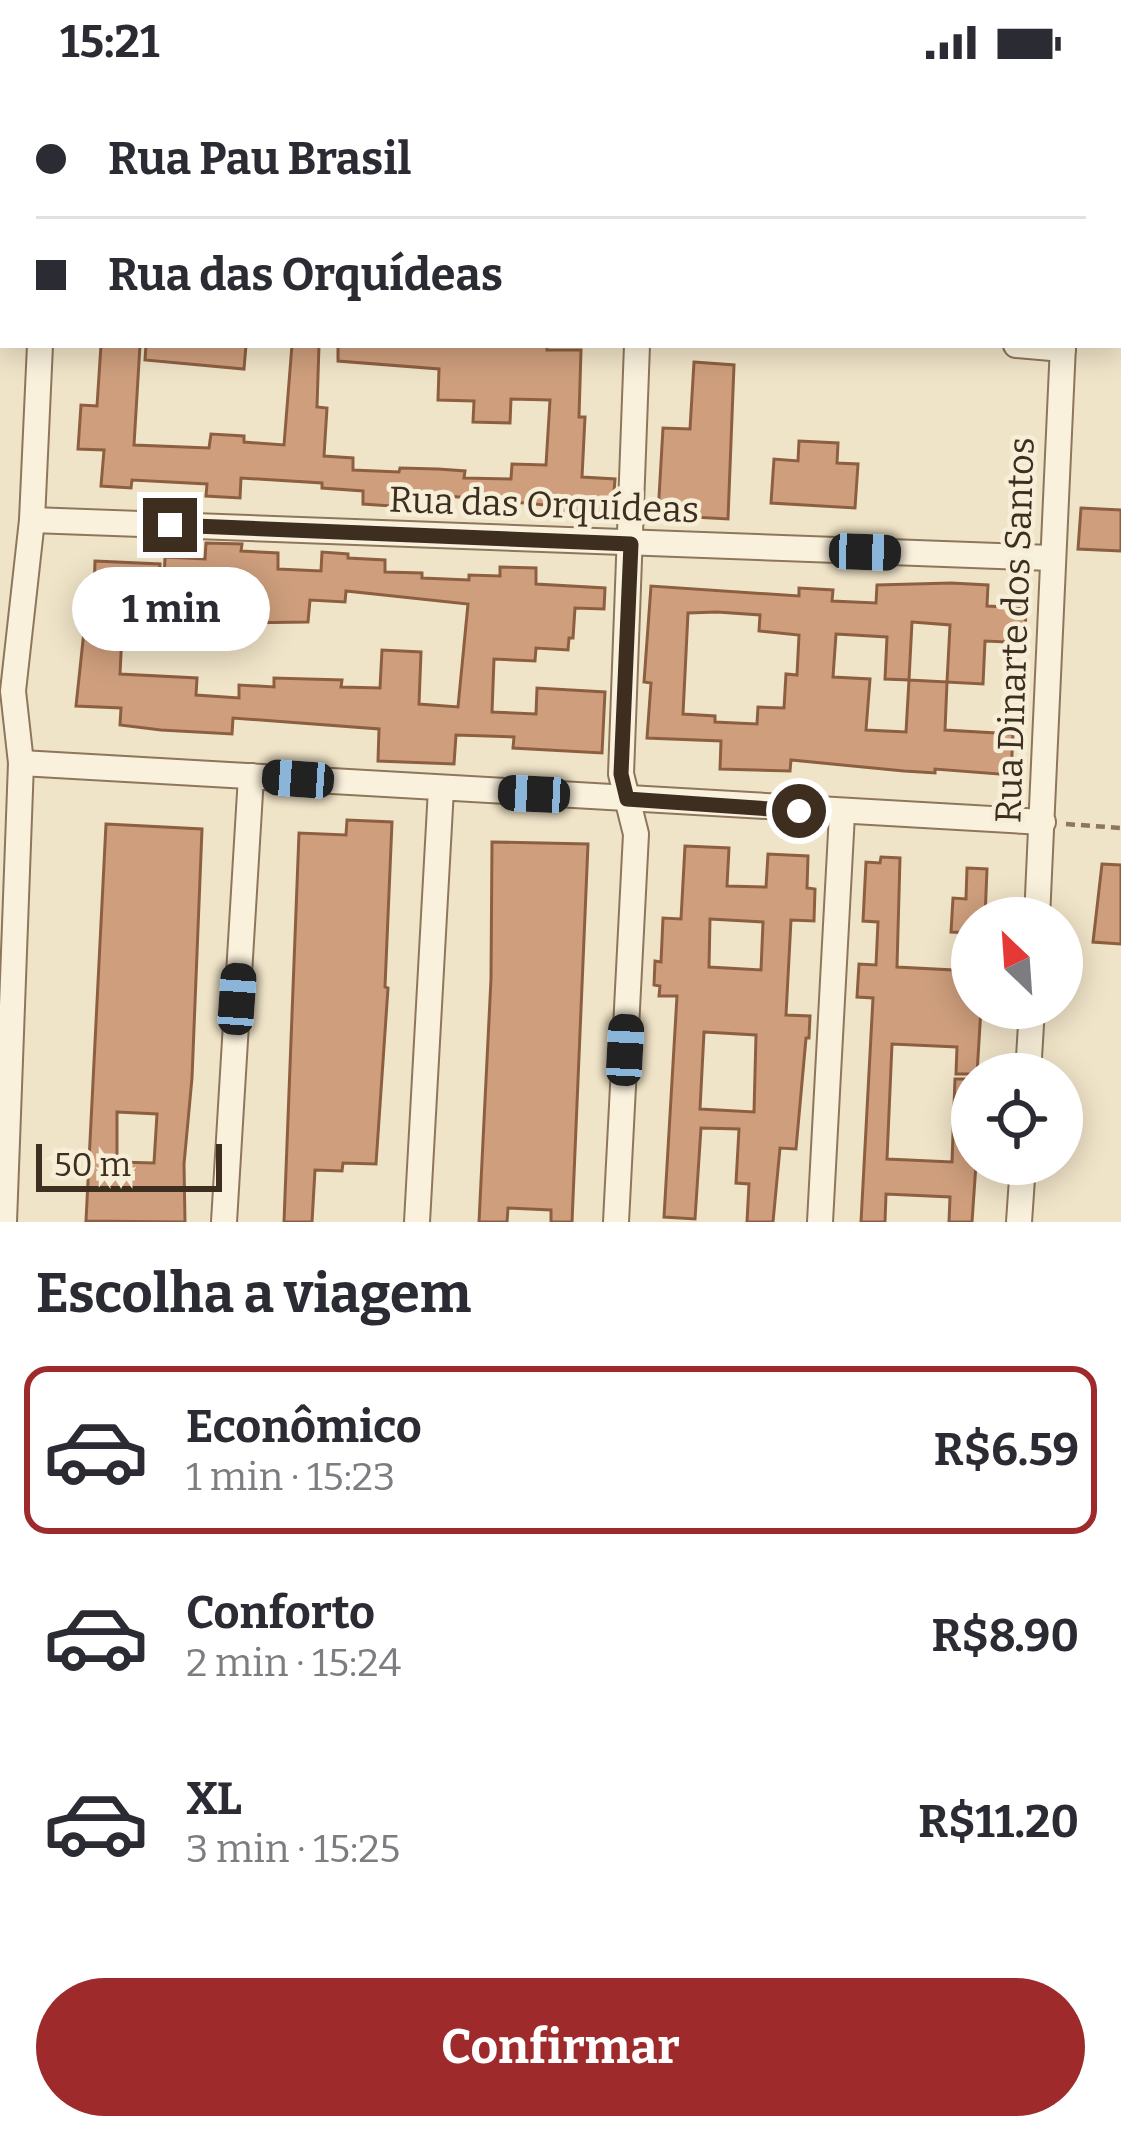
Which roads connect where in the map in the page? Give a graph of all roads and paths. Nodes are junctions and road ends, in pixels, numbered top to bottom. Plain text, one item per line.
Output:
1 (40, 348) edge
2 (637, 348) edge
3 (1063, 348) edge
4 (32, 520) junction
5 (631, 544) junction
6 (1052, 558) junction
7 (21, 763) junction
8 (251, 776) junction
9 (440, 789) junction
10 (627, 799) junction
11 (842, 814) junction
12 (1042, 822) junction
13 (1121, 828) edge
14 (1038, 897) edge
15 (1022, 1185) edge
16 (4, 1222) edge
17 (224, 1222) edge
18 (417, 1222) edge
19 (616, 1222) edge
20 (820, 1222) edge
21 (1019, 1222) edge

1 - 4 street
2 - 5 street
3 - 6 street, Rua Dinarte dos Santos
4 - 5 street, Rua das Orquídeas
4 - 7 street
5 - 6 street, Rua das Orquídeas
5 - 10 street
6 - 12 street, Rua Dinarte dos Santos
7 - 8 street
7 - 16 street
8 - 9 street
8 - 17 street
9 - 10 street
9 - 18 street
10 - 11 street
10 - 19 street
11 - 12 street
11 - 20 street
12 - 13 path
12 - 14 street, Rua Dinarte dos Santos
15 - 21 street

